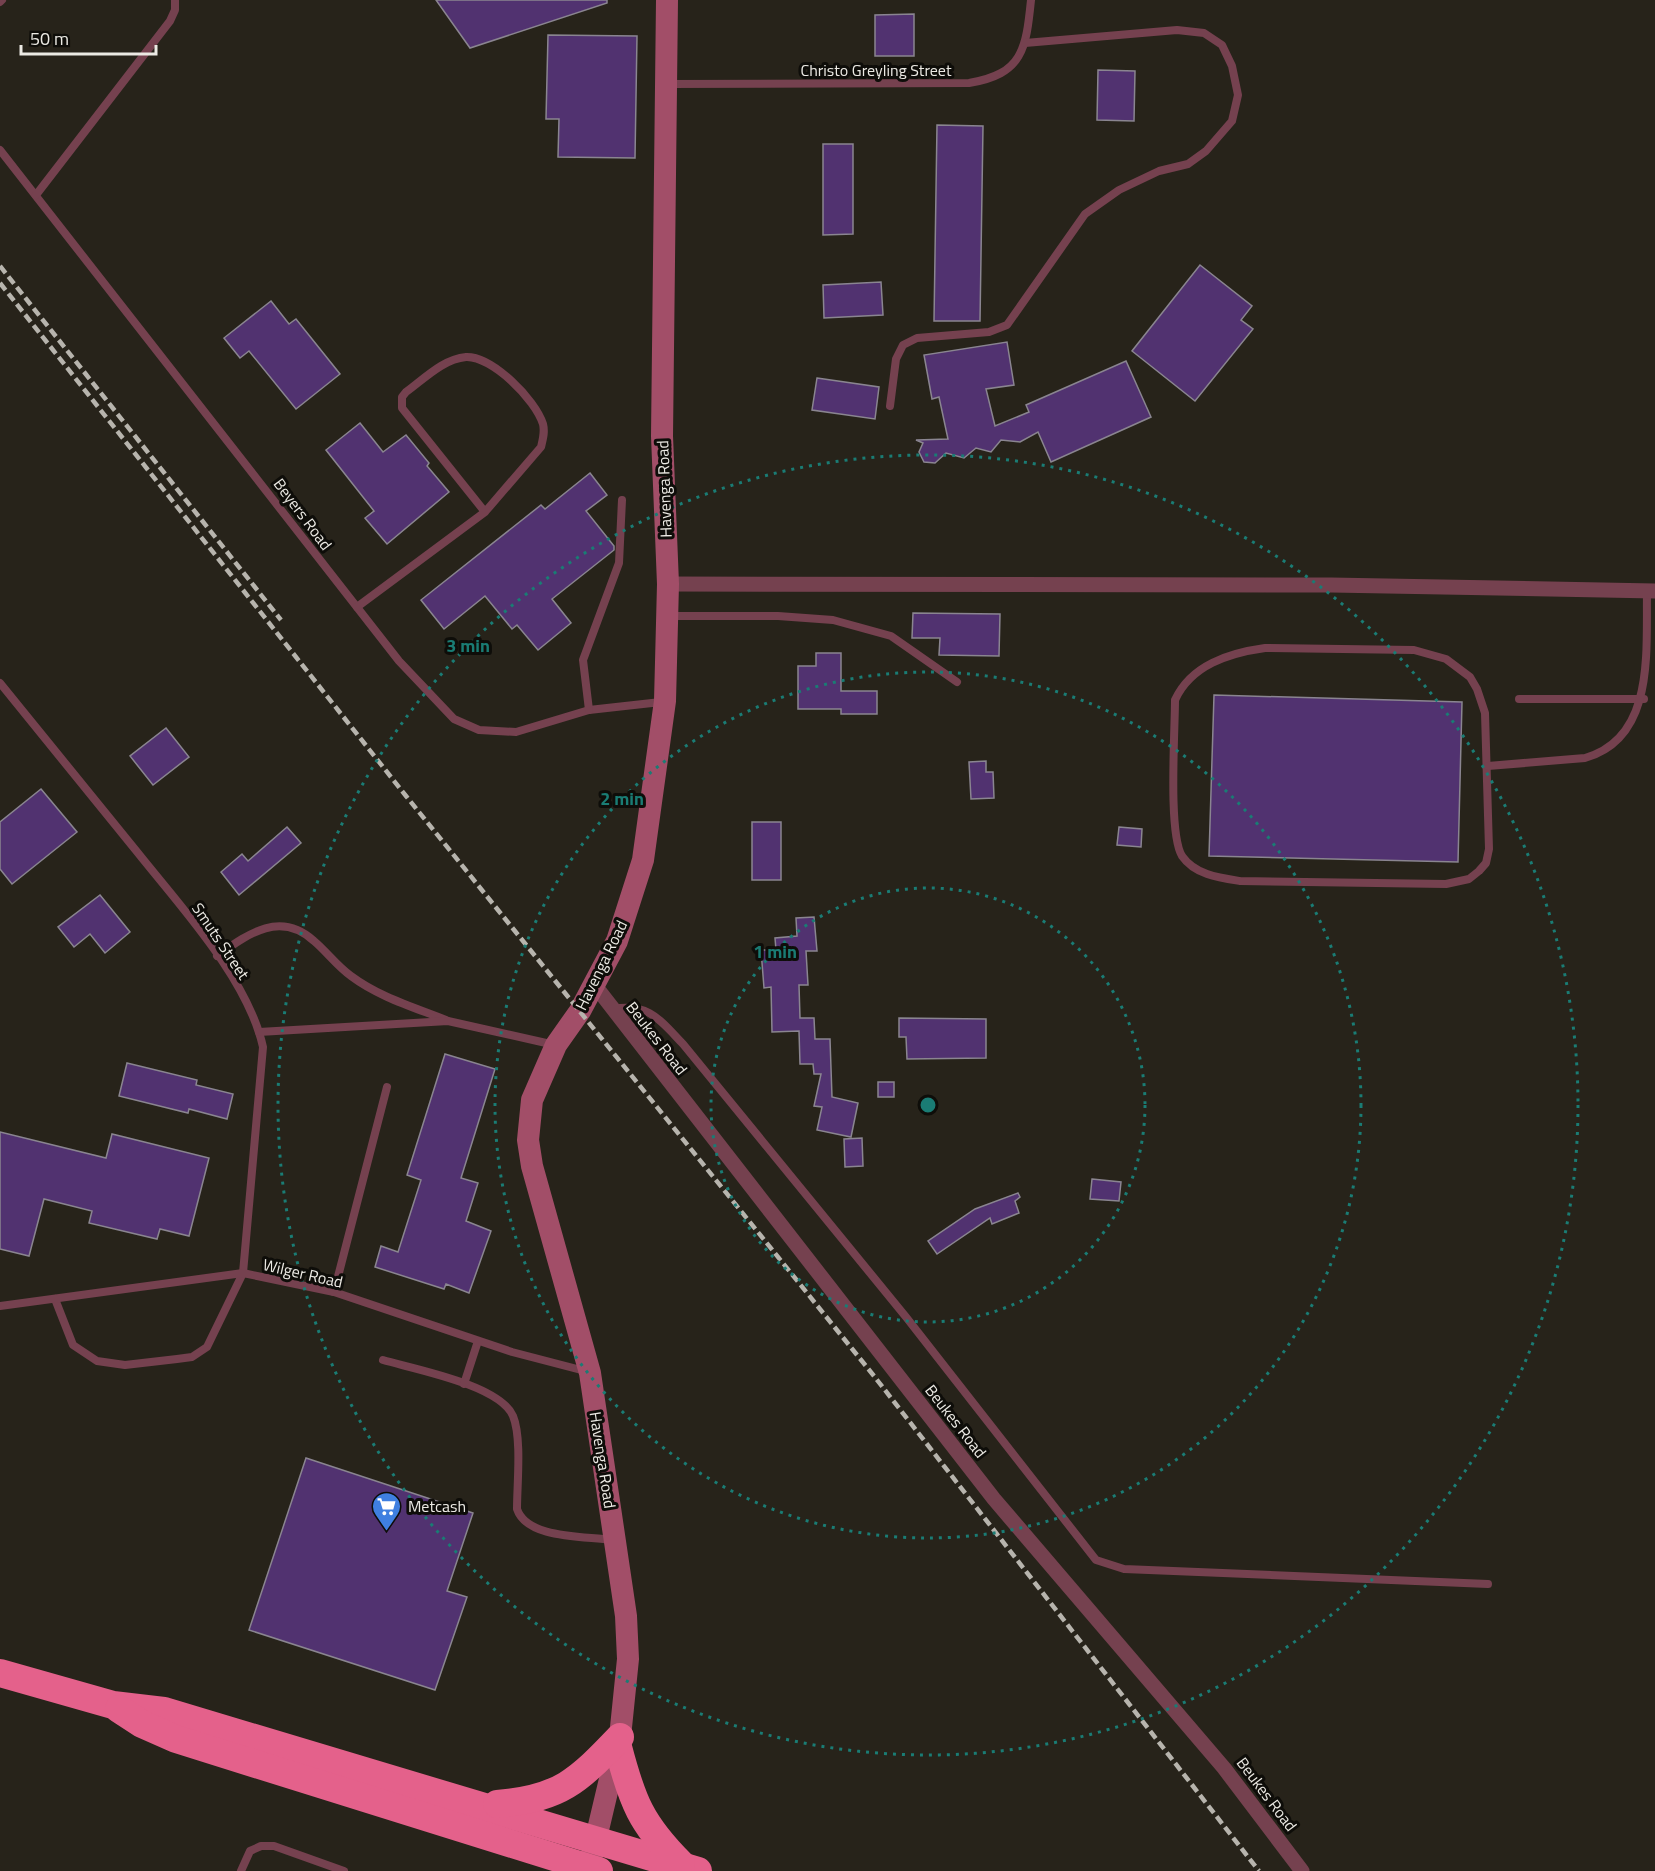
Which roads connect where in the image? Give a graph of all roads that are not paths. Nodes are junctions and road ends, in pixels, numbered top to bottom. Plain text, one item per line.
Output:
1 (175, 0) edge
2 (667, 0) edge
3 (1031, 0) edge
4 (1025, 43) junction
5 (666, 84) junction
6 (0, 150) edge
7 (36, 195) junction
8 (890, 406) dead end
9 (622, 500) dead end
10 (485, 512) junction
11 (668, 584) junction
12 (1651, 591) edge
13 (357, 607) junction
14 (668, 616) junction
15 (957, 682) dead end
16 (0, 683) edge
17 (1519, 699) dead end
18 (1644, 699) junction
19 (665, 701) junction
20 (589, 710) junction
21 (1488, 766) junction
22 (217, 956) junction
23 (593, 983) junction
24 (612, 1009) junction
25 (448, 1021) junction
26 (260, 1032) junction
27 (556, 1045) junction
28 (387, 1087) dead end
29 (243, 1273) junction
30 (334, 1292) junction
31 (55, 1299) junction
32 (0, 1306) edge
33 (478, 1341) junction
34 (383, 1360) dead end
35 (590, 1372) junction
36 (464, 1384) junction
37 (616, 1540) junction
38 (1488, 1584) dead end
39 (0, 1673) edge
40 (112, 1705) junction
41 (619, 1742) junction
42 (483, 1806) junction
43 (495, 1839) junction
44 (597, 1840) junction
45 (690, 1869) edge
46 (591, 1870) edge
47 (241, 1871) edge
48 (344, 1871) edge
49 (524, 1871) edge
50 (1302, 1871) edge

1 - 7 lane
2 - 5 street, Havenga Road
3 - 4 lane, Christo Greyling Street
4 - 5 lane, Christo Greyling Street
4 - 8 lane
5 - 11 street, Havenga Road
6 - 7 lane, Beyers Road
7 - 13 lane, Beyers Road
9 - 20 lane
10 - 10 lane
10 - 13 lane
11 - 12 street
11 - 14 street, Havenga Road
12 - 18 lane
13 - 20 lane, Beyers Road
14 - 15 lane
14 - 19 street, Havenga Road
16 - 22 lane, Smuts Street
17 - 18 lane
18 - 21 lane
19 - 20 lane, Beyers Road
19 - 23 street, Havenga Road
21 - 21 lane
22 - 25 lane
22 - 26 lane, Smuts Street
23 - 24 street, Beukes Road
23 - 27 street, Havenga Road
24 - 38 lane
24 - 50 street, Beukes Road
25 - 26 lane
25 - 27 lane
26 - 29 lane, Smuts Street
27 - 35 street, Havenga Road
28 - 30 lane
29 - 30 lane, Wilger Road
29 - 31 lane, Wilger Road
29 - 31 lane
30 - 33 lane, Wilger Road
31 - 32 lane, Wilger Road
33 - 35 lane, Wilger Road
33 - 36 lane
34 - 36 lane
35 - 37 street, Havenga Road
36 - 37 lane
37 - 41 street, Havenga Road
39 - 40 highway
40 - 42 highway
40 - 43 highway
41 - 42 highway
41 - 44 street, Havenga Road
41 - 45 highway
42 - 44 highway
43 - 46 highway
43 - 49 highway
44 - 45 highway
44 - 46 street, Havenga Road
47 - 48 lane

